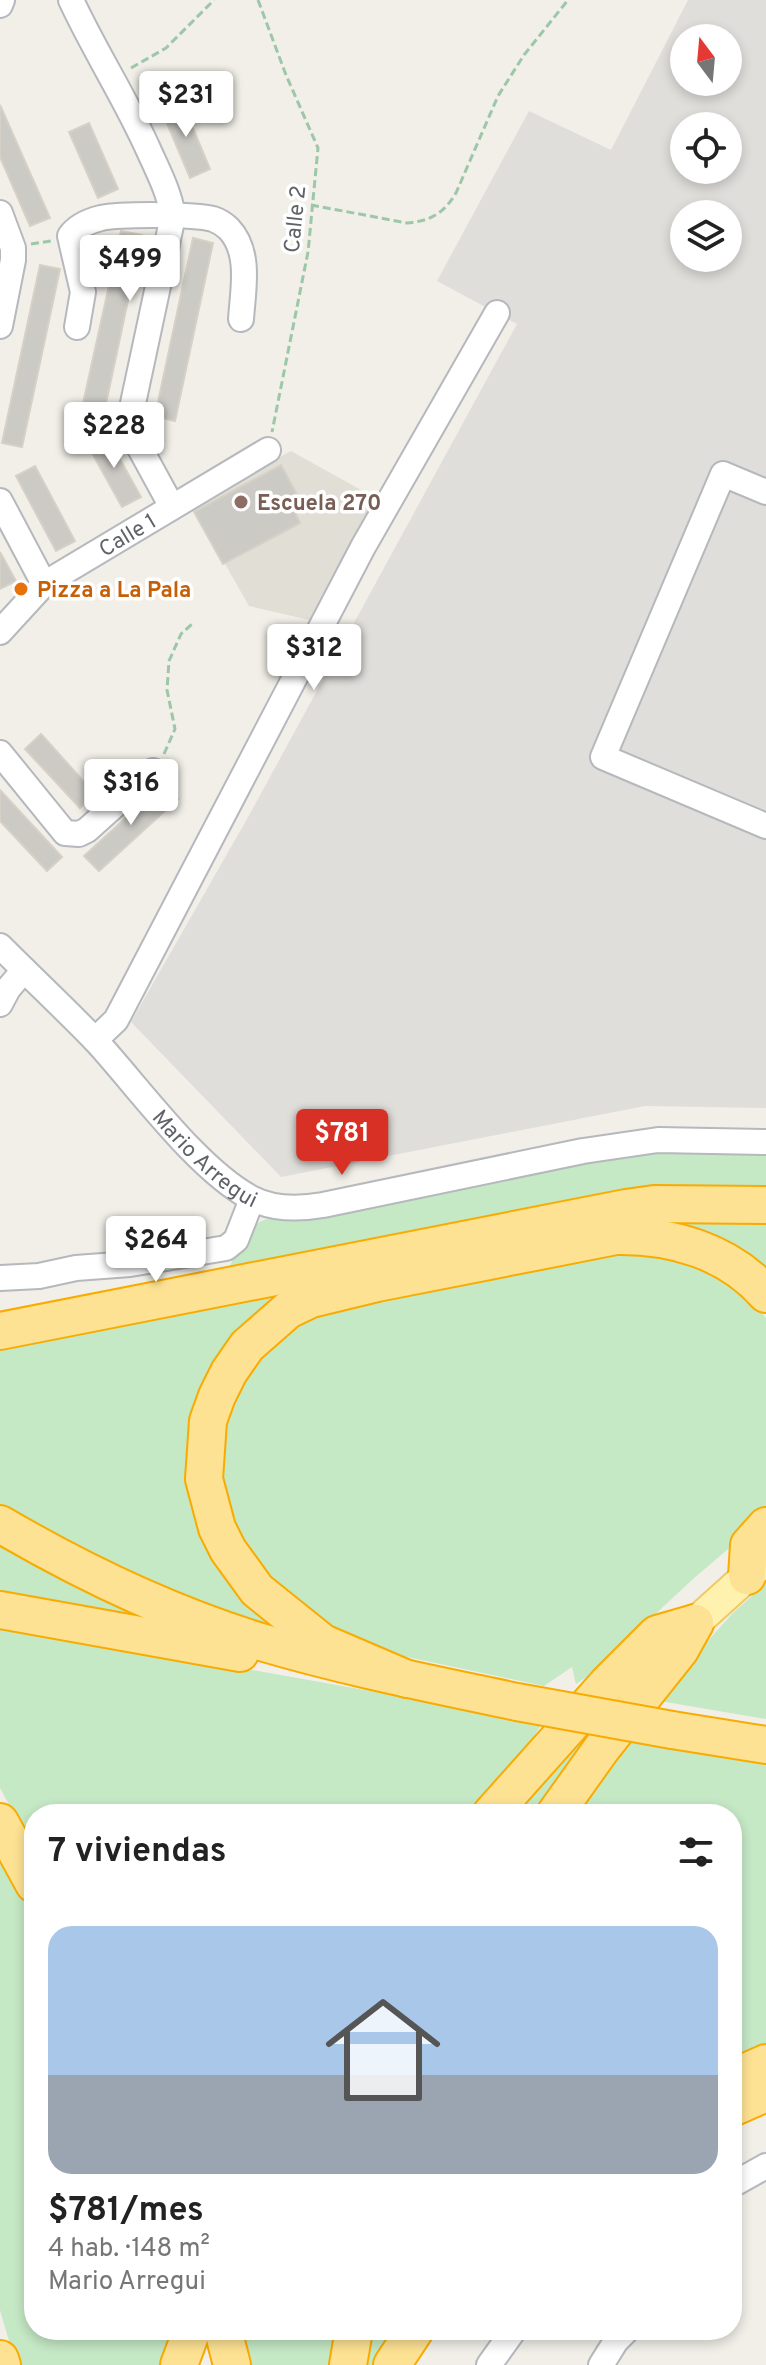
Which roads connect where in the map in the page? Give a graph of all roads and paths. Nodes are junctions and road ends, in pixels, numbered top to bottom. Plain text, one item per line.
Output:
1 (71, 0) edge
2 (214, 0) edge
3 (258, 0) edge
4 (568, 0) edge
5 (112, 79) junction
6 (311, 205) junction
7 (0, 213) edge
8 (173, 216) junction
9 (70, 236) junction
10 (12, 244) junction
11 (497, 313) dead end
12 (241, 319) dead end
13 (0, 326) edge
14 (77, 327) dead end
15 (268, 450) joint
16 (766, 492) edge
17 (0, 501) edge
18 (172, 507) junction
19 (44, 584) junction
20 (192, 624) dead end
21 (0, 632) edge
22 (0, 753) edge
23 (153, 771) joint
24 (766, 826) edge
25 (0, 946) edge
26 (24, 970) junction
27 (0, 1004) edge
28 (95, 1040) junction
29 (766, 1142) edge
30 (252, 1199) junction
31 (766, 1205) edge
32 (0, 1278) edge
33 (766, 1294) edge
34 (0, 1331) edge
35 (0, 1524) edge
36 (766, 1526) edge
37 (756, 1567) edge
38 (0, 1610) edge
39 (695, 1623) junction
40 (407, 1679) junction
41 (766, 1745) edge
42 (500, 1804) edge
43 (562, 1804) edge
44 (0, 1822) edge
45 (24, 1866) edge
46 (766, 2063) edge
47 (742, 2074) edge
48 (766, 2093) edge
49 (742, 2104) edge
50 (766, 2166) edge
51 (742, 2179) edge
52 (188, 2340) edge
53 (352, 2340) edge
54 (408, 2340) edge
55 (507, 2340) edge
56 (613, 2340) edge
57 (179, 2365) edge
58 (348, 2365) edge
59 (392, 2365) edge
60 (489, 2365) edge
61 (601, 2365) edge

1 - 5 street
2 - 5 path
3 - 6 path, Calle 2
4 - 6 path
5 - 8 street
6 - 15 path, Calle 2
7 - 10 street
8 - 9 street
8 - 12 street
8 - 18 street
9 - 10 path
9 - 14 street
10 - 13 street
11 - 28 street
15 - 18 street, Calle 1
16 - 24 street
17 - 19 street
18 - 19 street, Calle 1
19 - 21 street, Calle 1
20 - 23 path
22 - 23 street
25 - 26 street, Mario Arregui
26 - 27 street
26 - 28 street, Mario Arregui
28 - 30 street, Mario Arregui
29 - 30 street, Mario Arregui
30 - 32 street
31 - 34 highway
33 - 40 highway
35 - 40 highway
36 - 37 highway
37 - 39 main road
38 - 40 highway
39 - 42 highway
39 - 43 highway
40 - 41 highway, bridge
44 - 45 highway
46 - 47 highway
48 - 49 highway
50 - 51 street
52 - 57 highway
53 - 58 highway
54 - 59 highway
55 - 60 street
56 - 61 street

